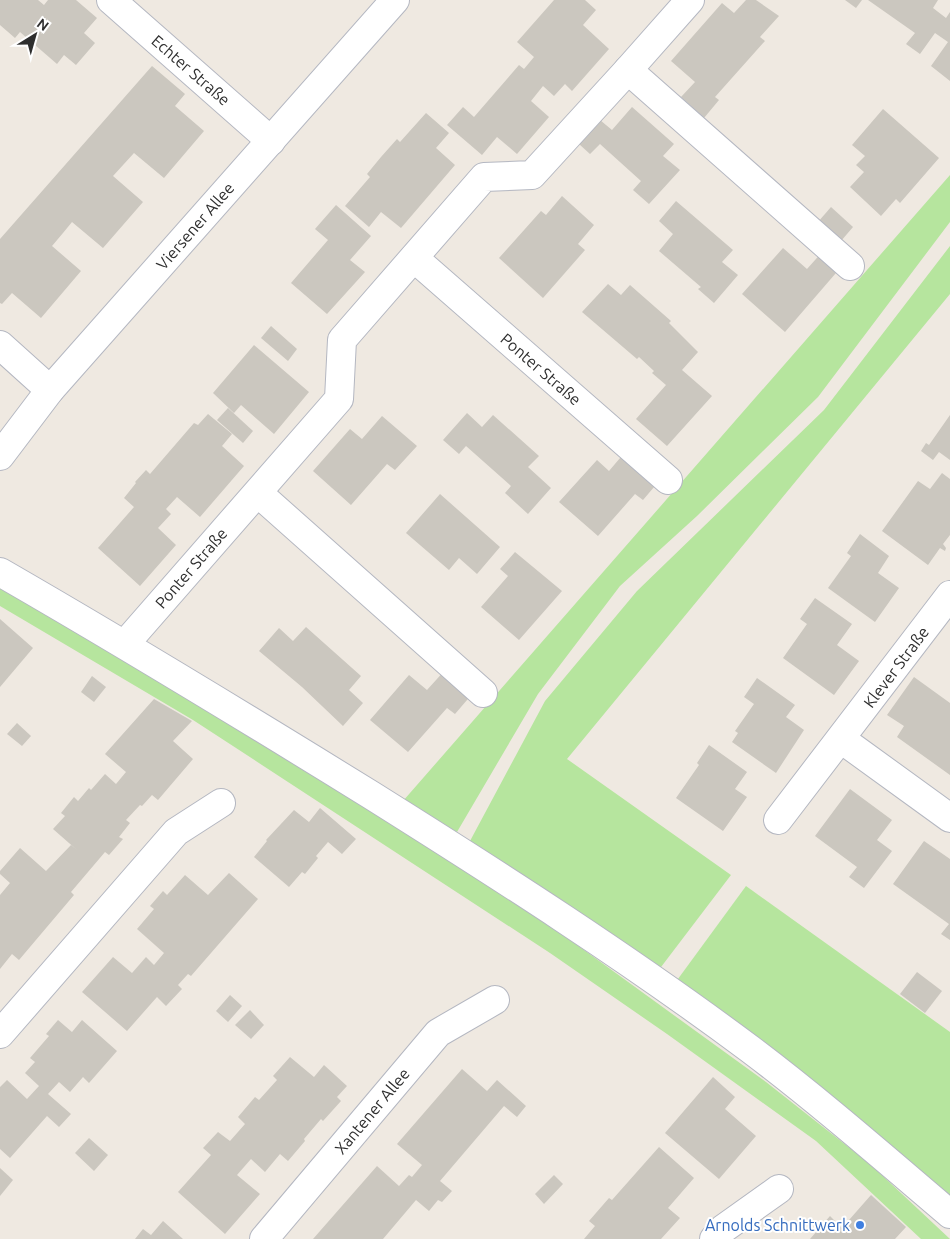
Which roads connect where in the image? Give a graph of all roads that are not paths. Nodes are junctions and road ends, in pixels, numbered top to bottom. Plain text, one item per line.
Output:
1 (111, 0) edge
2 (395, 0) edge
3 (690, 0) edge
4 (628, 70) junction
5 (271, 140) junction
6 (414, 258) junction
7 (850, 266) dead end
8 (0, 345) edge
9 (50, 390) junction
10 (0, 456) edge
11 (668, 480) dead end
12 (258, 493) junction
13 (0, 572) edge
14 (950, 595) edge
15 (125, 644) junction
16 (483, 693) dead end
17 (841, 739) junction
18 (221, 803) dead end
19 (950, 818) edge
20 (778, 820) dead end
21 (495, 1000) dead end
22 (0, 1034) edge
23 (780, 1189) dead end
24 (950, 1214) edge
25 (264, 1239) edge
26 (714, 1239) edge

1 - 5 street, Echter Straße
2 - 5 street, Viersener Allee
3 - 4 street, Ponter Straße
4 - 6 street, Ponter Straße
4 - 7 street
5 - 9 street, Viersener Allee
6 - 11 street, Ponter Straße
6 - 12 street, Ponter Straße
8 - 9 street
9 - 10 street, Viersener Allee
12 - 15 street, Ponter Straße
12 - 16 street
13 - 15 street
14 - 17 street, Klever Straße
15 - 24 street
17 - 19 street
17 - 20 street, Klever Straße
18 - 22 street
21 - 25 street, Xantener Allee
23 - 26 street

